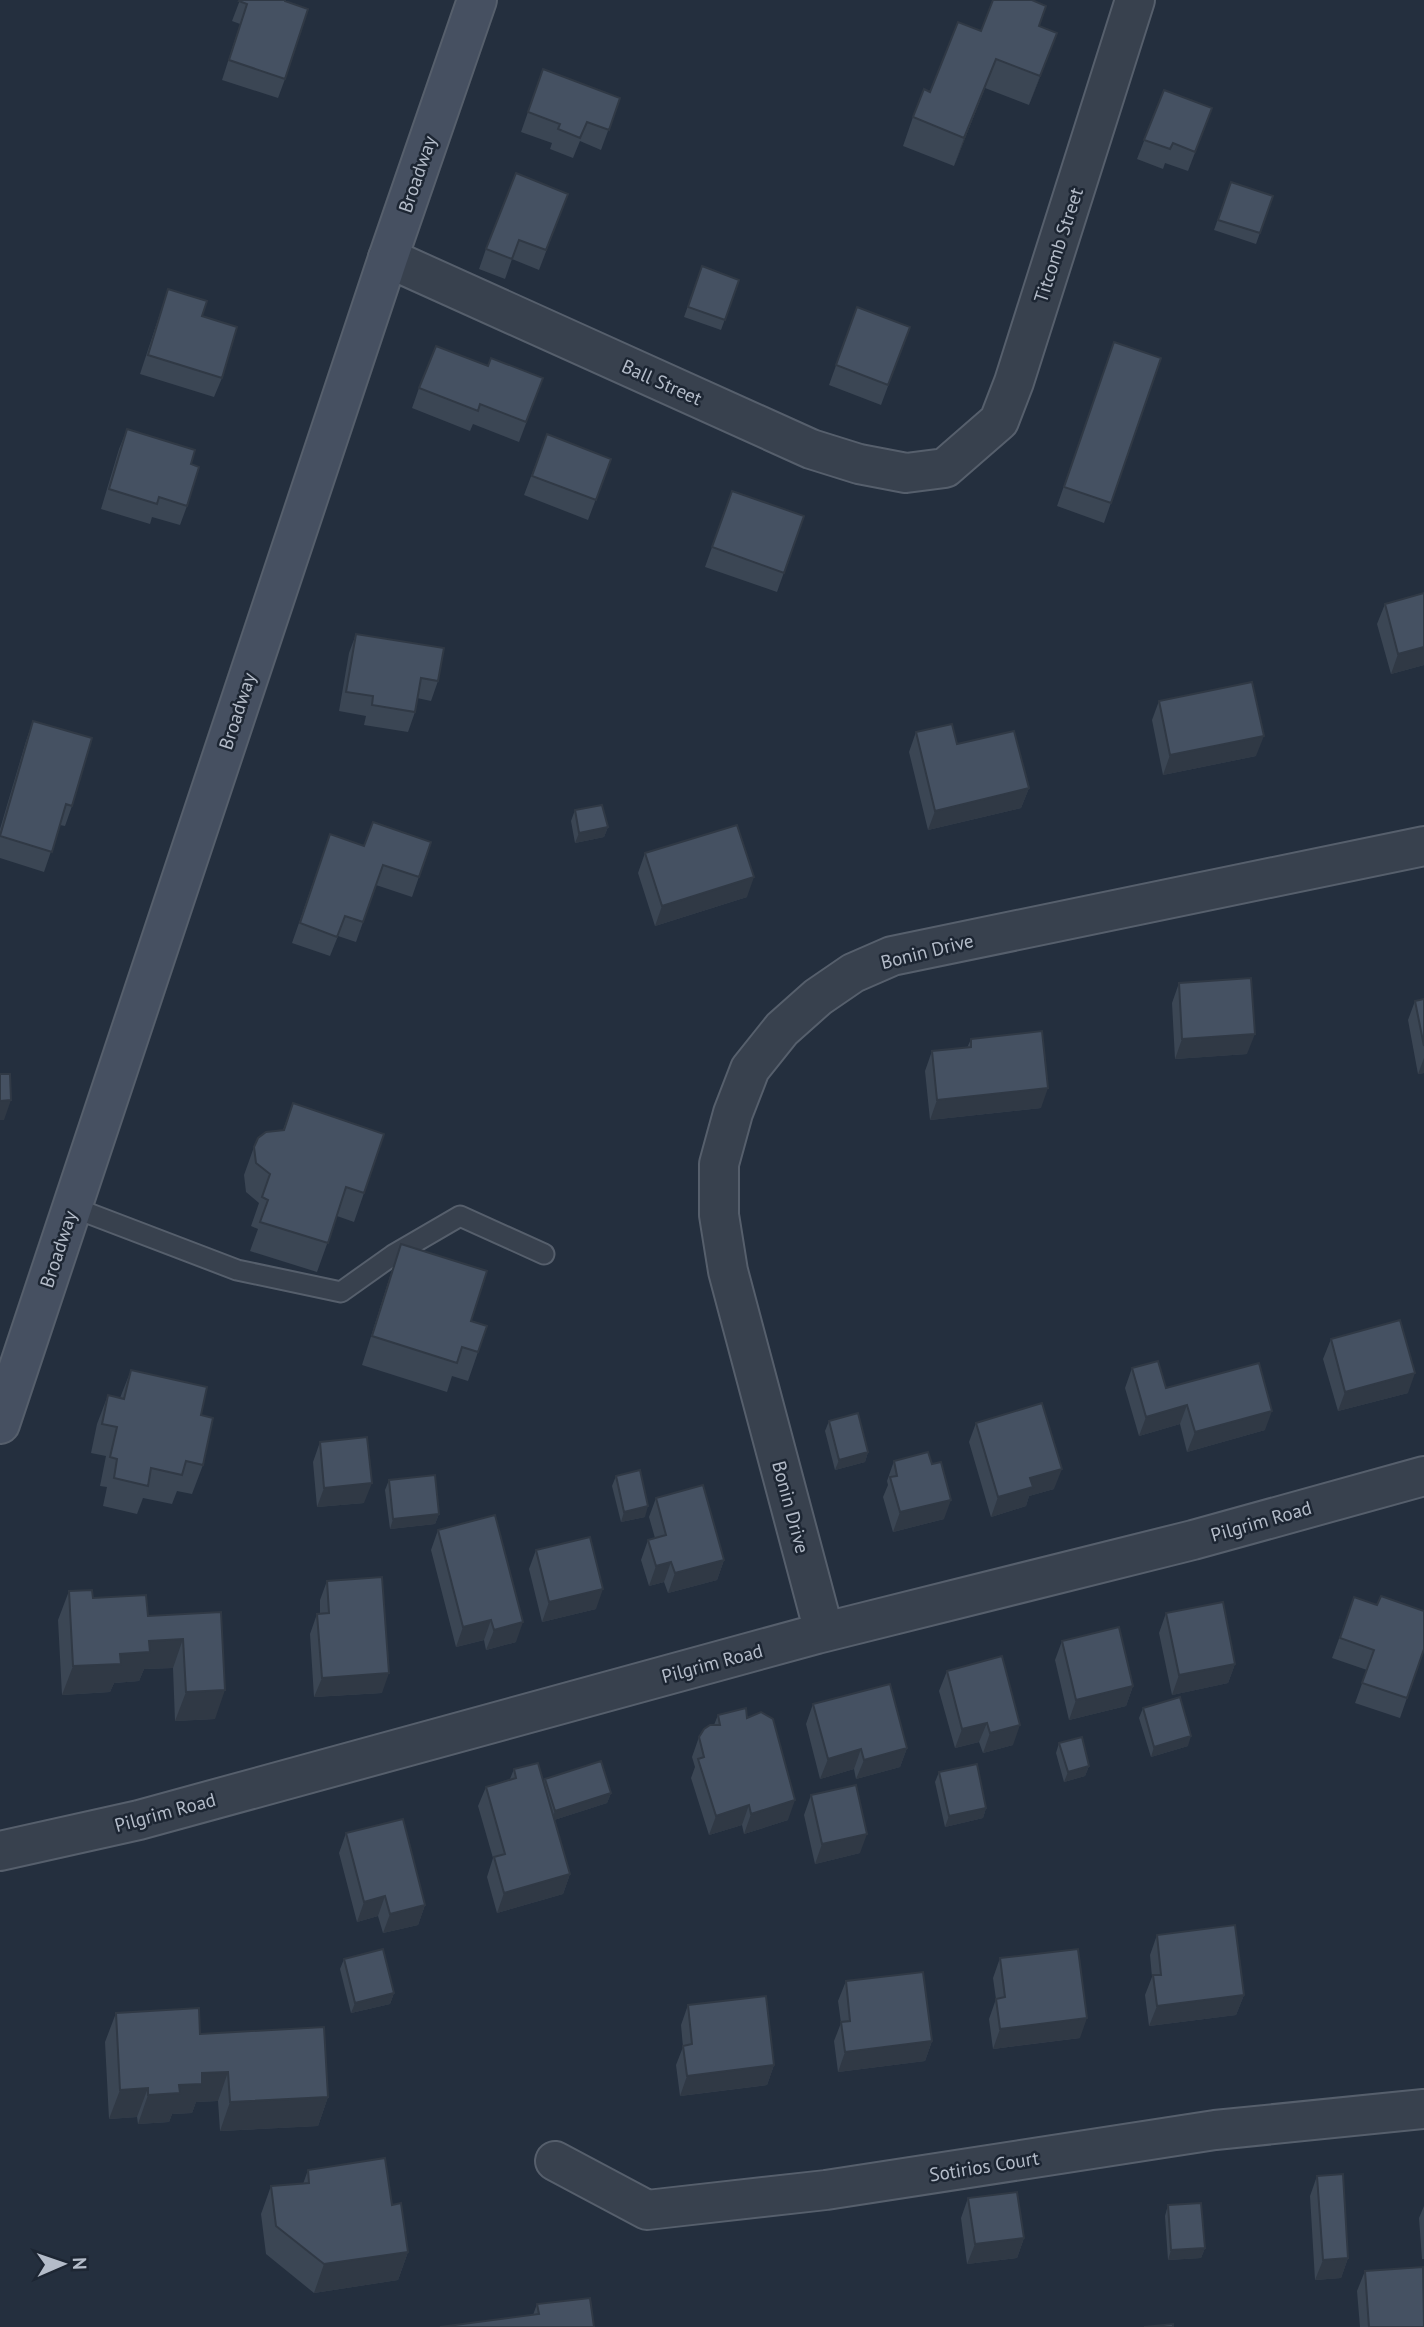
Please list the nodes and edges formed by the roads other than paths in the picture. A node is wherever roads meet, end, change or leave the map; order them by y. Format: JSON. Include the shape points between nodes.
{"nodes":[{"id":1,"x":477,"y":0,"type":"edge"},
{"id":2,"x":1136,"y":0,"type":"edge"},
{"id":3,"x":388,"y":258,"type":"junction"},
{"id":4,"x":945,"y":467,"type":"joint"},
{"id":5,"x":1424,"y":846,"type":"edge"},
{"id":6,"x":72,"y":1207,"type":"junction"},
{"id":7,"x":544,"y":1254,"type":"dead end"},
{"id":8,"x":31,"y":1331,"type":"junction"},
{"id":9,"x":0,"y":1352,"type":"edge"},
{"id":10,"x":0,"y":1424,"type":"edge"},
{"id":11,"x":1424,"y":1476,"type":"edge"},
{"id":12,"x":824,"y":1633,"type":"junction"},
{"id":13,"x":0,"y":1851,"type":"edge"},
{"id":14,"x":1424,"y":2109,"type":"edge"},
{"id":15,"x":555,"y":2161,"type":"dead end"}],
"edges":[{"from":1,"to":3,"type":"main road","name":"Broadway"},
{"from":2,"to":4,"type":"street","name":"Titcomb Street","via":[[999,421]]},
{"from":3,"to":4,"type":"street","name":"Ball Street","via":[[811,449],[906,472]]},
{"from":3,"to":6,"type":"main road","name":"Broadway"},
{"from":5,"to":12,"type":"street","name":"Bonin Drive","via":[[892,956],[853,973],[818,997],[782,1029],[751,1069],[719,1164],[719,1215],[728,1272]]},
{"from":6,"to":7,"type":"lane","via":[[237,1270],[341,1292],[460,1216]]},
{"from":6,"to":8,"type":"main road","name":"Broadway"},
{"from":8,"to":9,"type":"main road"},
{"from":8,"to":10,"type":"main road","name":"Broadway"},
{"from":11,"to":12,"type":"street","name":"Pilgrim Road"},
{"from":12,"to":13,"type":"street","name":"Pilgrim Road","via":[[139,1820]]},
{"from":14,"to":15,"type":"street","name":"Sotirios Court","via":[[1215,2130],[825,2190],[648,2210]]}]}
